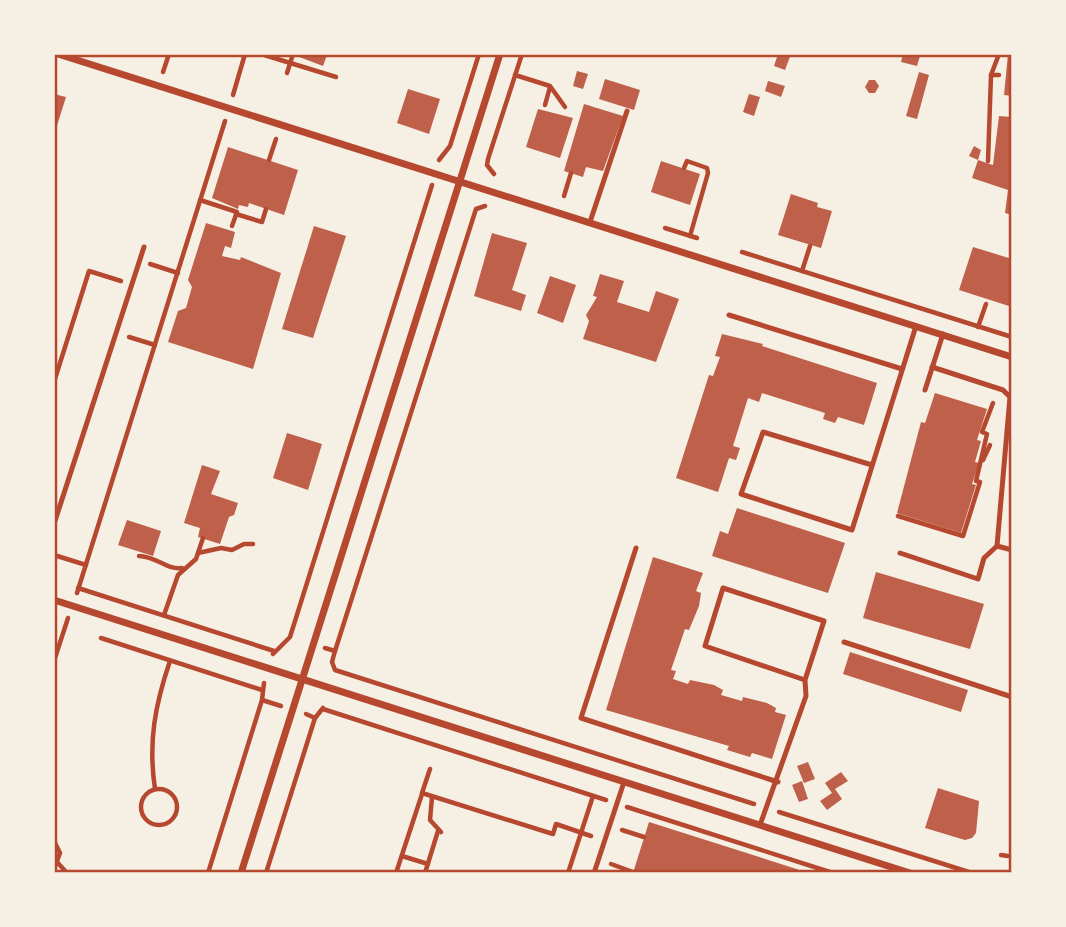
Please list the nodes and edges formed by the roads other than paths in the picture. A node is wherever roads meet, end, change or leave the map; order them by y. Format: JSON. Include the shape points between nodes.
{"nodes":[{"id":1,"x":58,"y":54,"type":"edge"},
{"id":2,"x":500,"y":54,"type":"edge"},
{"id":3,"x":627,"y":111,"type":"dead end"},
{"id":4,"x":459,"y":181,"type":"junction"},
{"id":5,"x":590,"y":222,"type":"junction"},
{"id":6,"x":144,"y":247,"type":"dead end"},
{"id":7,"x":729,"y":315,"type":"dead end"},
{"id":8,"x":916,"y":326,"type":"junction"},
{"id":9,"x":943,"y":334,"type":"junction"},
{"id":10,"x":1012,"y":357,"type":"edge"},
{"id":11,"x":932,"y":367,"type":"junction"},
{"id":12,"x":902,"y":369,"type":"junction"},
{"id":13,"x":925,"y":390,"type":"dead end"},
{"id":14,"x":872,"y":465,"type":"junction"},
{"id":15,"x":54,"y":524,"type":"edge"},
{"id":16,"x":997,"y":546,"type":"junction"},
{"id":17,"x":636,"y":548,"type":"dead end"},
{"id":18,"x":1012,"y":550,"type":"edge"},
{"id":19,"x":900,"y":553,"type":"dead end"},
{"id":20,"x":54,"y":600,"type":"edge"},
{"id":21,"x":844,"y":642,"type":"dead end"},
{"id":22,"x":303,"y":679,"type":"junction"},
{"id":23,"x":806,"y":680,"type":"junction"},
{"id":24,"x":1012,"y":697,"type":"edge"},
{"id":25,"x":624,"y":782,"type":"junction"},
{"id":26,"x":778,"y":782,"type":"junction"},
{"id":27,"x":760,"y":825,"type":"junction"},
{"id":28,"x":241,"y":873,"type":"edge"},
{"id":29,"x":594,"y":873,"type":"edge"},
{"id":30,"x":911,"y":873,"type":"edge"}],
"edges":[{"from":1,"to":4,"type":"street"},
{"from":2,"to":4,"type":"street"},
{"from":3,"to":5,"type":"lane"},
{"from":4,"to":5,"type":"street"},
{"from":4,"to":22,"type":"street"},
{"from":5,"to":8,"type":"street"},
{"from":6,"to":15,"type":"lane"},
{"from":7,"to":12,"type":"lane"},
{"from":8,"to":9,"type":"street"},
{"from":8,"to":12,"type":"lane"},
{"from":9,"to":10,"type":"street"},
{"from":9,"to":11,"type":"lane"},
{"from":11,"to":13,"type":"lane"},
{"from":11,"to":16,"type":"lane","via":[[1003,390],[1010,397]]},
{"from":12,"to":14,"type":"lane"},
{"from":14,"to":14,"type":"lane","via":[[763,432],[741,494],[852,530]]},
{"from":16,"to":18,"type":"lane"},
{"from":16,"to":19,"type":"lane","via":[[984,558],[978,579]]},
{"from":17,"to":26,"type":"lane","via":[[580,718]]},
{"from":20,"to":22,"type":"street"},
{"from":21,"to":24,"type":"lane"},
{"from":22,"to":25,"type":"street"},
{"from":22,"to":28,"type":"street"},
{"from":23,"to":23,"type":"lane","via":[[705,646],[723,588],[824,621]]},
{"from":23,"to":26,"type":"lane","via":[[806,696]]},
{"from":25,"to":27,"type":"street"},
{"from":25,"to":29,"type":"lane"},
{"from":26,"to":27,"type":"lane"},
{"from":27,"to":30,"type":"street"}]}
